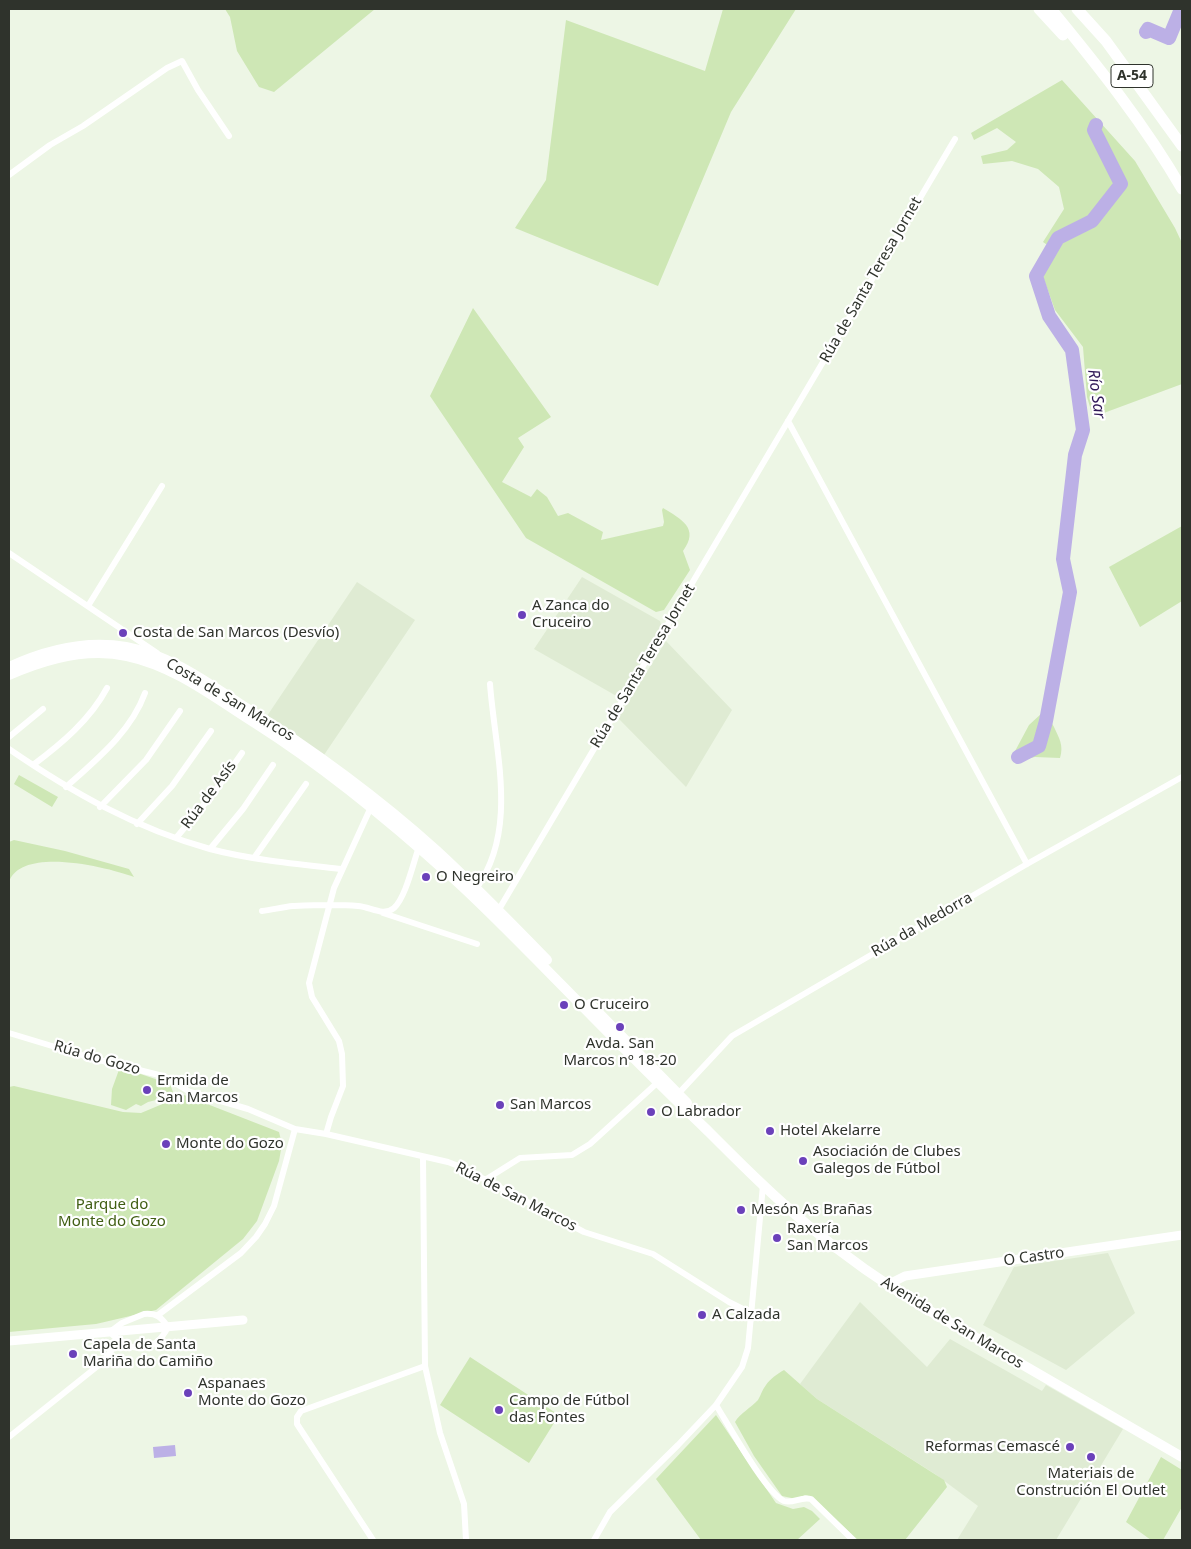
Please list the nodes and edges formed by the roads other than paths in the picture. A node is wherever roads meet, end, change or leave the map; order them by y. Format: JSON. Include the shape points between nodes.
{"nodes":[{"id":1,"x":1039,"y":9,"type":"edge"},
{"id":2,"x":1051,"y":9,"type":"edge"},
{"id":3,"x":1077,"y":9,"type":"edge"},
{"id":4,"x":1098,"y":67,"type":"junction"},
{"id":5,"x":229,"y":136,"type":"dead end"},
{"id":6,"x":955,"y":139,"type":"dead end"},
{"id":7,"x":1182,"y":146,"type":"edge"},
{"id":8,"x":9,"y":175,"type":"edge"},
{"id":9,"x":1182,"y":188,"type":"edge"},
{"id":10,"x":788,"y":421,"type":"junction"},
{"id":11,"x":162,"y":486,"type":"dead end"},
{"id":12,"x":9,"y":553,"type":"edge"},
{"id":13,"x":88,"y":606,"type":"junction"},
{"id":14,"x":132,"y":647,"type":"junction"},
{"id":15,"x":109,"y":653,"type":"junction"},
{"id":16,"x":9,"y":667,"type":"edge"},
{"id":17,"x":172,"y":667,"type":"junction"},
{"id":18,"x":21,"y":670,"type":"junction"},
{"id":19,"x":9,"y":675,"type":"edge"},
{"id":20,"x":9,"y":679,"type":"edge"},
{"id":21,"x":490,"y":684,"type":"dead end"},
{"id":22,"x":107,"y":688,"type":"dead end"},
{"id":23,"x":145,"y":693,"type":"dead end"},
{"id":24,"x":43,"y":709,"type":"dead end"},
{"id":25,"x":180,"y":710,"type":"dead end"},
{"id":26,"x":211,"y":731,"type":"dead end"},
{"id":27,"x":9,"y":736,"type":"edge"},
{"id":28,"x":9,"y":750,"type":"edge"},
{"id":29,"x":242,"y":753,"type":"dead end"},
{"id":30,"x":32,"y":766,"type":"junction"},
{"id":31,"x":273,"y":766,"type":"dead end"},
{"id":32,"x":337,"y":770,"type":"junction"},
{"id":33,"x":1182,"y":777,"type":"edge"},
{"id":34,"x":306,"y":784,"type":"dead end"},
{"id":35,"x":66,"y":787,"type":"junction"},
{"id":36,"x":100,"y":806,"type":"junction"},
{"id":37,"x":369,"y":812,"type":"junction"},
{"id":38,"x":138,"y":824,"type":"junction"},
{"id":39,"x":176,"y":838,"type":"junction"},
{"id":40,"x":419,"y":840,"type":"junction"},
{"id":41,"x":210,"y":849,"type":"junction"},
{"id":42,"x":254,"y":858,"type":"junction"},
{"id":43,"x":1028,"y":864,"type":"junction"},
{"id":44,"x":342,"y":870,"type":"junction"},
{"id":45,"x":452,"y":877,"type":"junction"},
{"id":46,"x":476,"y":889,"type":"junction"},
{"id":47,"x":330,"y":904,"type":"junction"},
{"id":48,"x":262,"y":911,"type":"dead end"},
{"id":49,"x":498,"y":911,"type":"junction"},
{"id":50,"x":382,"y":913,"type":"junction"},
{"id":51,"x":477,"y":944,"type":"dead end"},
{"id":52,"x":549,"y":972,"type":"junction"},
{"id":53,"x":9,"y":1033,"type":"edge"},
{"id":54,"x":657,"y":1083,"type":"junction"},
{"id":55,"x":183,"y":1088,"type":"joint"},
{"id":56,"x":678,"y":1094,"type":"junction"},
{"id":57,"x":686,"y":1111,"type":"junction"},
{"id":58,"x":295,"y":1129,"type":"junction"},
{"id":59,"x":326,"y":1134,"type":"junction"},
{"id":60,"x":423,"y":1157,"type":"junction"},
{"id":61,"x":741,"y":1163,"type":"junction"},
{"id":62,"x":485,"y":1180,"type":"junction"},
{"id":63,"x":763,"y":1185,"type":"junction"},
{"id":64,"x":1182,"y":1235,"type":"edge"},
{"id":65,"x":887,"y":1285,"type":"junction"},
{"id":66,"x":752,"y":1311,"type":"junction"},
{"id":67,"x":158,"y":1315,"type":"junction"},
{"id":68,"x":243,"y":1320,"type":"dead end"},
{"id":69,"x":168,"y":1327,"type":"junction"},
{"id":70,"x":110,"y":1332,"type":"junction"},
{"id":71,"x":118,"y":1341,"type":"junction"},
{"id":72,"x":9,"y":1342,"type":"edge"},
{"id":73,"x":425,"y":1366,"type":"junction"},
{"id":74,"x":716,"y":1404,"type":"junction"},
{"id":75,"x":9,"y":1437,"type":"edge"},
{"id":76,"x":1182,"y":1457,"type":"edge"},
{"id":77,"x":373,"y":1540,"type":"edge"},
{"id":78,"x":466,"y":1540,"type":"edge"},
{"id":79,"x":594,"y":1540,"type":"edge"},
{"id":80,"x":853,"y":1540,"type":"edge"}],
"edges":[{"from":1,"to":4,"type":"highway"},
{"from":2,"to":4,"type":"highway","number":"A-54"},
{"from":3,"to":7,"type":"highway","number":"A-54","via":[[1106,41]]},
{"from":4,"to":9,"type":"highway","number":"A-54"},
{"from":5,"to":8,"type":"street","via":[[182,60]]},
{"from":6,"to":10,"type":"street","name":"Rúa de Santa Teresa Jornet"},
{"from":10,"to":43,"type":"street"},
{"from":10,"to":49,"type":"street","name":"Rúa de Santa Teresa Jornet"},
{"from":11,"to":13,"type":"street"},
{"from":12,"to":13,"type":"street"},
{"from":13,"to":14,"type":"street","via":[[124,631]]},
{"from":14,"to":15,"type":"main road"},
{"from":14,"to":16,"type":"main road","name":"Costa de San Marcos","via":[[66,648]]},
{"from":14,"to":17,"type":"main road","name":"Costa de San Marcos"},
{"from":15,"to":17,"type":"main road","name":"Costa de San Marcos"},
{"from":15,"to":18,"type":"main road","name":"Costa de San Marcos","via":[[67,656]]},
{"from":17,"to":32,"type":"main road","name":"Costa de San Marcos","via":[[273,725]]},
{"from":17,"to":37,"type":"main road","name":"Costa de San Marcos","via":[[313,762],[353,792]]},
{"from":18,"to":19,"type":"main road","name":"Costa de San Marcos"},
{"from":18,"to":20,"type":"street"},
{"from":21,"to":46,"type":"street","via":[[502,785],[500,819],[496,851]]},
{"from":22,"to":30,"type":"street","via":[[74,731]]},
{"from":23,"to":35,"type":"street","via":[[116,739],[100,758]]},
{"from":24,"to":27,"type":"street"},
{"from":25,"to":36,"type":"street","via":[[146,760]]},
{"from":26,"to":38,"type":"street","via":[[172,786]]},
{"from":28,"to":30,"type":"street"},
{"from":29,"to":39,"type":"street","name":"Rúa de Asís"},
{"from":30,"to":35,"type":"street"},
{"from":31,"to":41,"type":"street"},
{"from":32,"to":37,"type":"main road","via":[[369,799]]},
{"from":32,"to":40,"type":"main road","name":"Costa de San Marcos"},
{"from":33,"to":43,"type":"street","name":"Rúa da Medorra"},
{"from":34,"to":42,"type":"street"},
{"from":35,"to":36,"type":"street"},
{"from":36,"to":38,"type":"street"},
{"from":37,"to":40,"type":"main road","name":"Costa de San Marcos","via":[[381,815]]},
{"from":37,"to":40,"type":"main road","via":[[377,806]]},
{"from":37,"to":44,"type":"street"},
{"from":38,"to":39,"type":"street"},
{"from":39,"to":41,"type":"street"},
{"from":40,"to":45,"type":"main road","name":"Avenida de San Marcos"},
{"from":40,"to":46,"type":"main road","name":"Avenida de San Marcos"},
{"from":40,"to":50,"type":"street","via":[[399,902],[390,911]]},
{"from":41,"to":42,"type":"street"},
{"from":42,"to":44,"type":"street"},
{"from":43,"to":56,"type":"street","name":"Rúa da Medorra","via":[[732,1036]]},
{"from":44,"to":47,"type":"street"},
{"from":45,"to":49,"type":"main road"},
{"from":45,"to":52,"type":"main road","name":"Avenida de San Marcos"},
{"from":46,"to":49,"type":"main road","name":"Avenida de San Marcos"},
{"from":47,"to":48,"type":"street"},
{"from":47,"to":50,"type":"street","via":[[363,907]]},
{"from":47,"to":59,"type":"street","via":[[309,983],[312,997],[339,1041],[342,1054],[343,1086]]},
{"from":49,"to":52,"type":"main road"},
{"from":49,"to":56,"type":"main road","name":"Avenida de San Marcos"},
{"from":50,"to":51,"type":"street"},
{"from":52,"to":54,"type":"main road","name":"Avenida de San Marcos"},
{"from":53,"to":55,"type":"street","name":"Rúa do Gozo","via":[[95,1060],[163,1076]]},
{"from":54,"to":56,"type":"main road"},
{"from":54,"to":57,"type":"main road","name":"Avenida de San Marcos"},
{"from":54,"to":62,"type":"street","via":[[590,1144],[572,1156],[520,1158]]},
{"from":55,"to":58,"type":"street","name":"Rúa de San Marcos"},
{"from":56,"to":57,"type":"main road"},
{"from":56,"to":61,"type":"main road","name":"Avenida de San Marcos"},
{"from":57,"to":61,"type":"main road","name":"Avenida de San Marcos"},
{"from":58,"to":59,"type":"street","name":"Rúa de San Marcos"},
{"from":58,"to":67,"type":"street","via":[[274,1206],[256,1238],[241,1253]]},
{"from":59,"to":60,"type":"street","name":"Rúa de San Marcos"},
{"from":60,"to":62,"type":"street","name":"Rúa de San Marcos","via":[[448,1162]]},
{"from":60,"to":73,"type":"street"},
{"from":61,"to":63,"type":"main road","name":"Avenida de San Marcos"},
{"from":62,"to":66,"type":"street","name":"Rúa de San Marcos","via":[[584,1232],[653,1254],[729,1302]]},
{"from":63,"to":65,"type":"main road","name":"Avenida de San Marcos","via":[[809,1226]]},
{"from":63,"to":66,"type":"street"},
{"from":64,"to":65,"type":"street","name":"O Castro","via":[[904,1276]]},
{"from":65,"to":76,"type":"main road","name":"Avenida de San Marcos"},
{"from":66,"to":74,"type":"street","via":[[745,1360]]},
{"from":67,"to":69,"type":"street"},
{"from":67,"to":70,"type":"street","via":[[144,1314],[131,1318]]},
{"from":68,"to":69,"type":"street"},
{"from":69,"to":70,"type":"street"},
{"from":69,"to":71,"type":"street","via":[[158,1340],[145,1348],[136,1349]]},
{"from":70,"to":71,"type":"street"},
{"from":70,"to":72,"type":"street"},
{"from":71,"to":75,"type":"street","via":[[104,1361]]},
{"from":73,"to":77,"type":"street","via":[[301,1411],[297,1417],[296,1424]]},
{"from":73,"to":78,"type":"street","via":[[440,1433],[464,1504]]},
{"from":74,"to":79,"type":"street","via":[[610,1512]]},
{"from":74,"to":80,"type":"street","via":[[772,1491],[786,1501],[811,1499]]}]}
